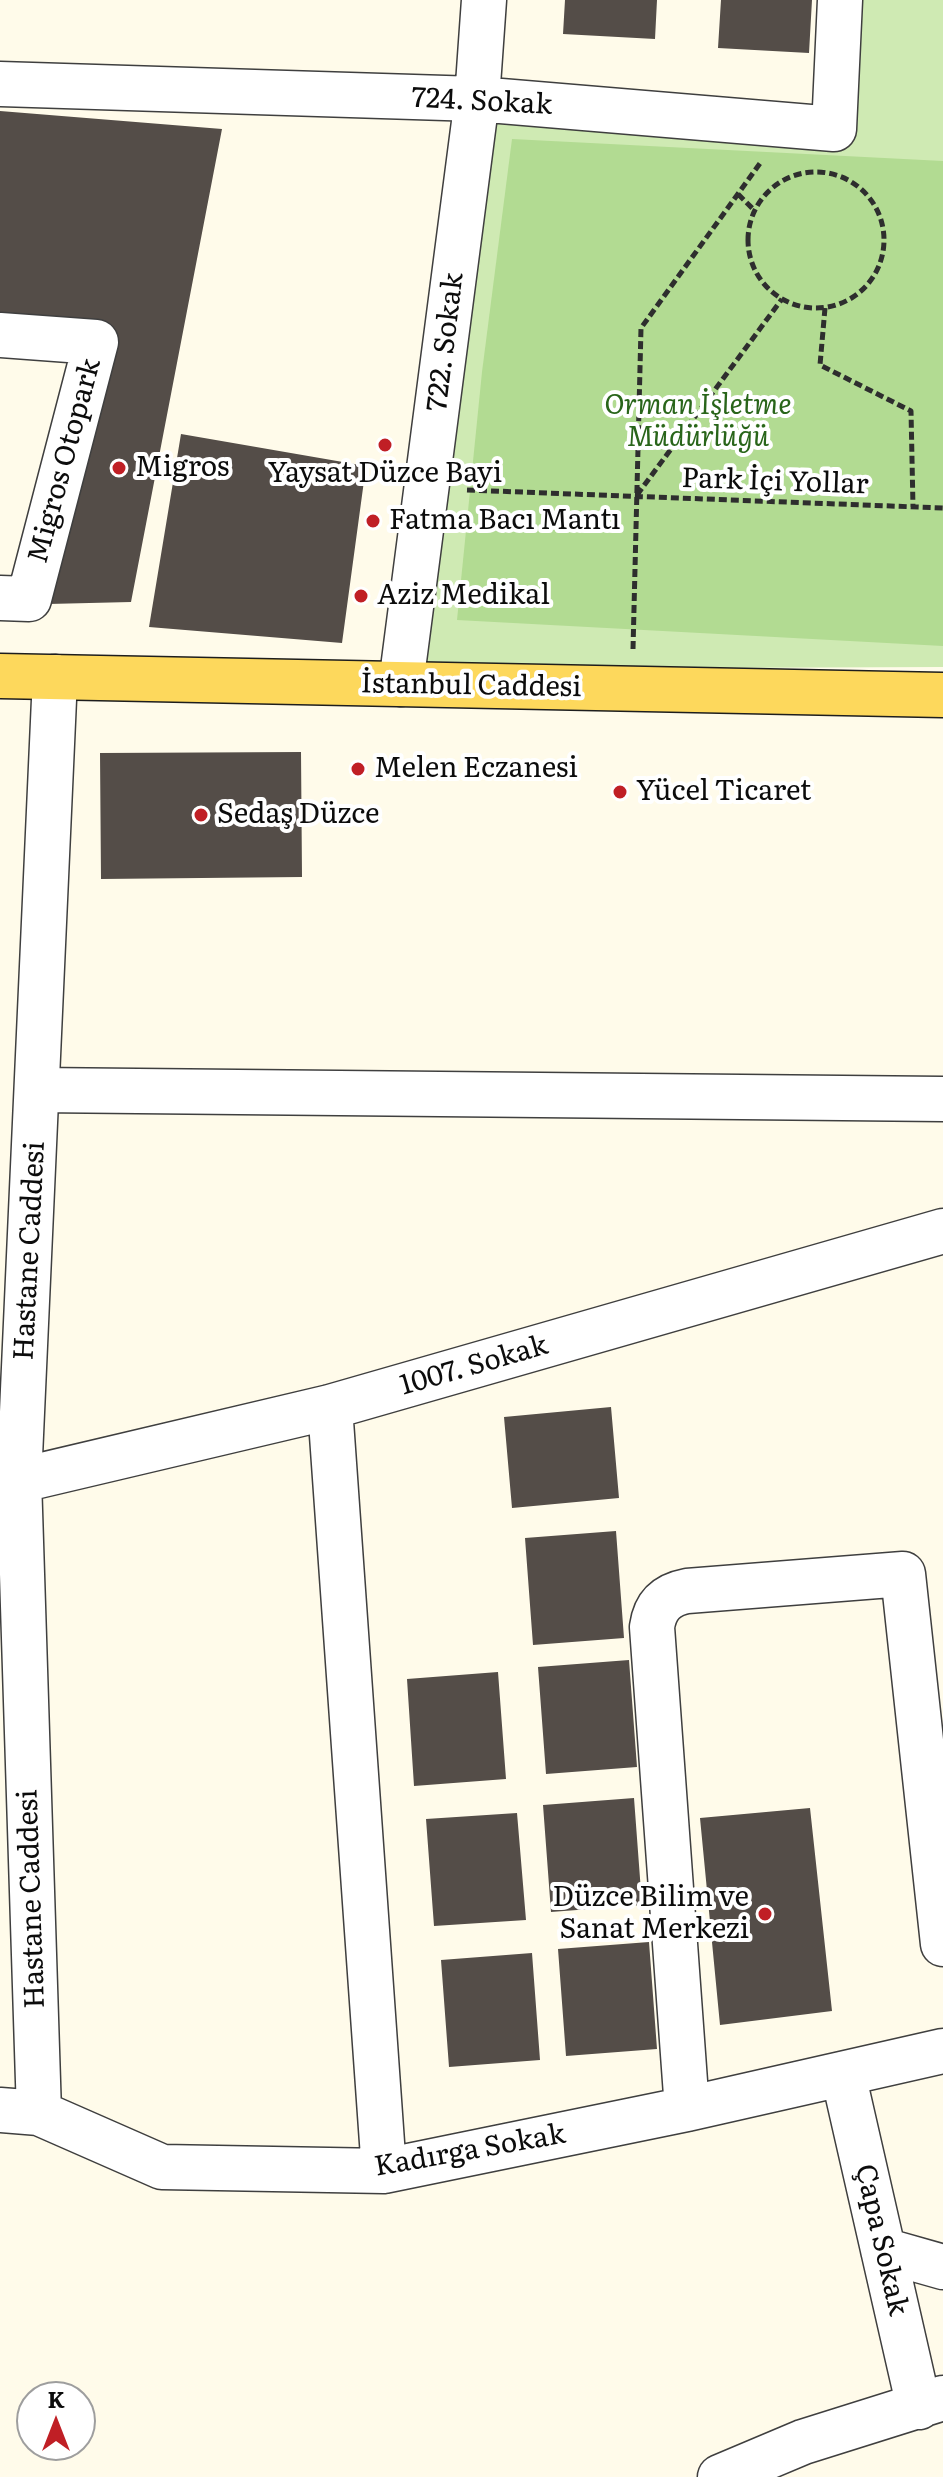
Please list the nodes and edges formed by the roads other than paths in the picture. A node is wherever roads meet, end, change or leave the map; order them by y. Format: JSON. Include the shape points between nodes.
{"nodes":[{"id":1,"x":484,"y":0,"type":"edge"},
{"id":2,"x":840,"y":0,"type":"edge"},
{"id":3,"x":0,"y":84,"type":"edge"},
{"id":4,"x":477,"y":99,"type":"junction"},
{"id":5,"x":0,"y":335,"type":"edge"},
{"id":6,"x":0,"y":598,"type":"edge"},
{"id":7,"x":0,"y":676,"type":"edge"},
{"id":8,"x":55,"y":677,"type":"junction"},
{"id":9,"x":401,"y":684,"type":"junction"},
{"id":10,"x":943,"y":695,"type":"edge"},
{"id":11,"x":37,"y":1090,"type":"junction"},
{"id":12,"x":943,"y":1099,"type":"edge"},
{"id":13,"x":943,"y":1231,"type":"edge"},
{"id":14,"x":330,"y":1407,"type":"junction"},
{"id":15,"x":10,"y":1482,"type":"edge"},
{"id":16,"x":943,"y":1944,"type":"edge"},
{"id":17,"x":943,"y":2051,"type":"edge"},
{"id":18,"x":843,"y":2074,"type":"junction"},
{"id":19,"x":687,"y":2109,"type":"junction"},
{"id":20,"x":20,"y":2112,"type":"edge"},
{"id":21,"x":384,"y":2171,"type":"junction"},
{"id":22,"x":883,"y":2250,"type":"junction"},
{"id":23,"x":943,"y":2267,"type":"edge"},
{"id":24,"x":931,"y":2402,"type":"edge"},
{"id":25,"x":720,"y":2477,"type":"edge"}],
"edges":[{"from":1,"to":4,"type":"street","name":"722. Sokak"},
{"from":2,"to":4,"type":"street","name":"724. Sokak","via":[[834,129]]},
{"from":3,"to":4,"type":"street","name":"724. Sokak"},
{"from":4,"to":9,"type":"street","name":"722. Sokak"},
{"from":5,"to":6,"type":"street","name":"Migros Otopark","via":[[96,342],[29,599]]},
{"from":7,"to":8,"type":"main road","name":"İstanbul Caddesi"},
{"from":8,"to":9,"type":"main road","name":"İstanbul Caddesi"},
{"from":8,"to":11,"type":"street","name":"Hastane Caddesi"},
{"from":9,"to":10,"type":"main road","name":"İstanbul Caddesi"},
{"from":11,"to":12,"type":"street"},
{"from":11,"to":15,"type":"street","name":"Hastane Caddesi"},
{"from":13,"to":14,"type":"street","name":"1007. Sokak"},
{"from":14,"to":15,"type":"street","name":"1007. Sokak"},
{"from":14,"to":21,"type":"street"},
{"from":15,"to":20,"type":"street","name":"Hastane Caddesi"},
{"from":16,"to":19,"type":"street","via":[[903,1574],[687,1591],[667,1597],[653,1615],[652,1627]]},
{"from":17,"to":18,"type":"street","name":"Kadırga Sokak"},
{"from":18,"to":19,"type":"street","name":"Kadırga Sokak"},
{"from":18,"to":22,"type":"street","name":"Çapa Sokak"},
{"from":19,"to":21,"type":"street","name":"Kadırga Sokak"},
{"from":20,"to":21,"type":"street","name":"Kadırga Sokak","via":[[162,2167]]},
{"from":22,"to":23,"type":"street"},
{"from":22,"to":24,"type":"street","name":"Çapa Sokak"},
{"from":24,"to":25,"type":"street","via":[[803,2442]]}]}
